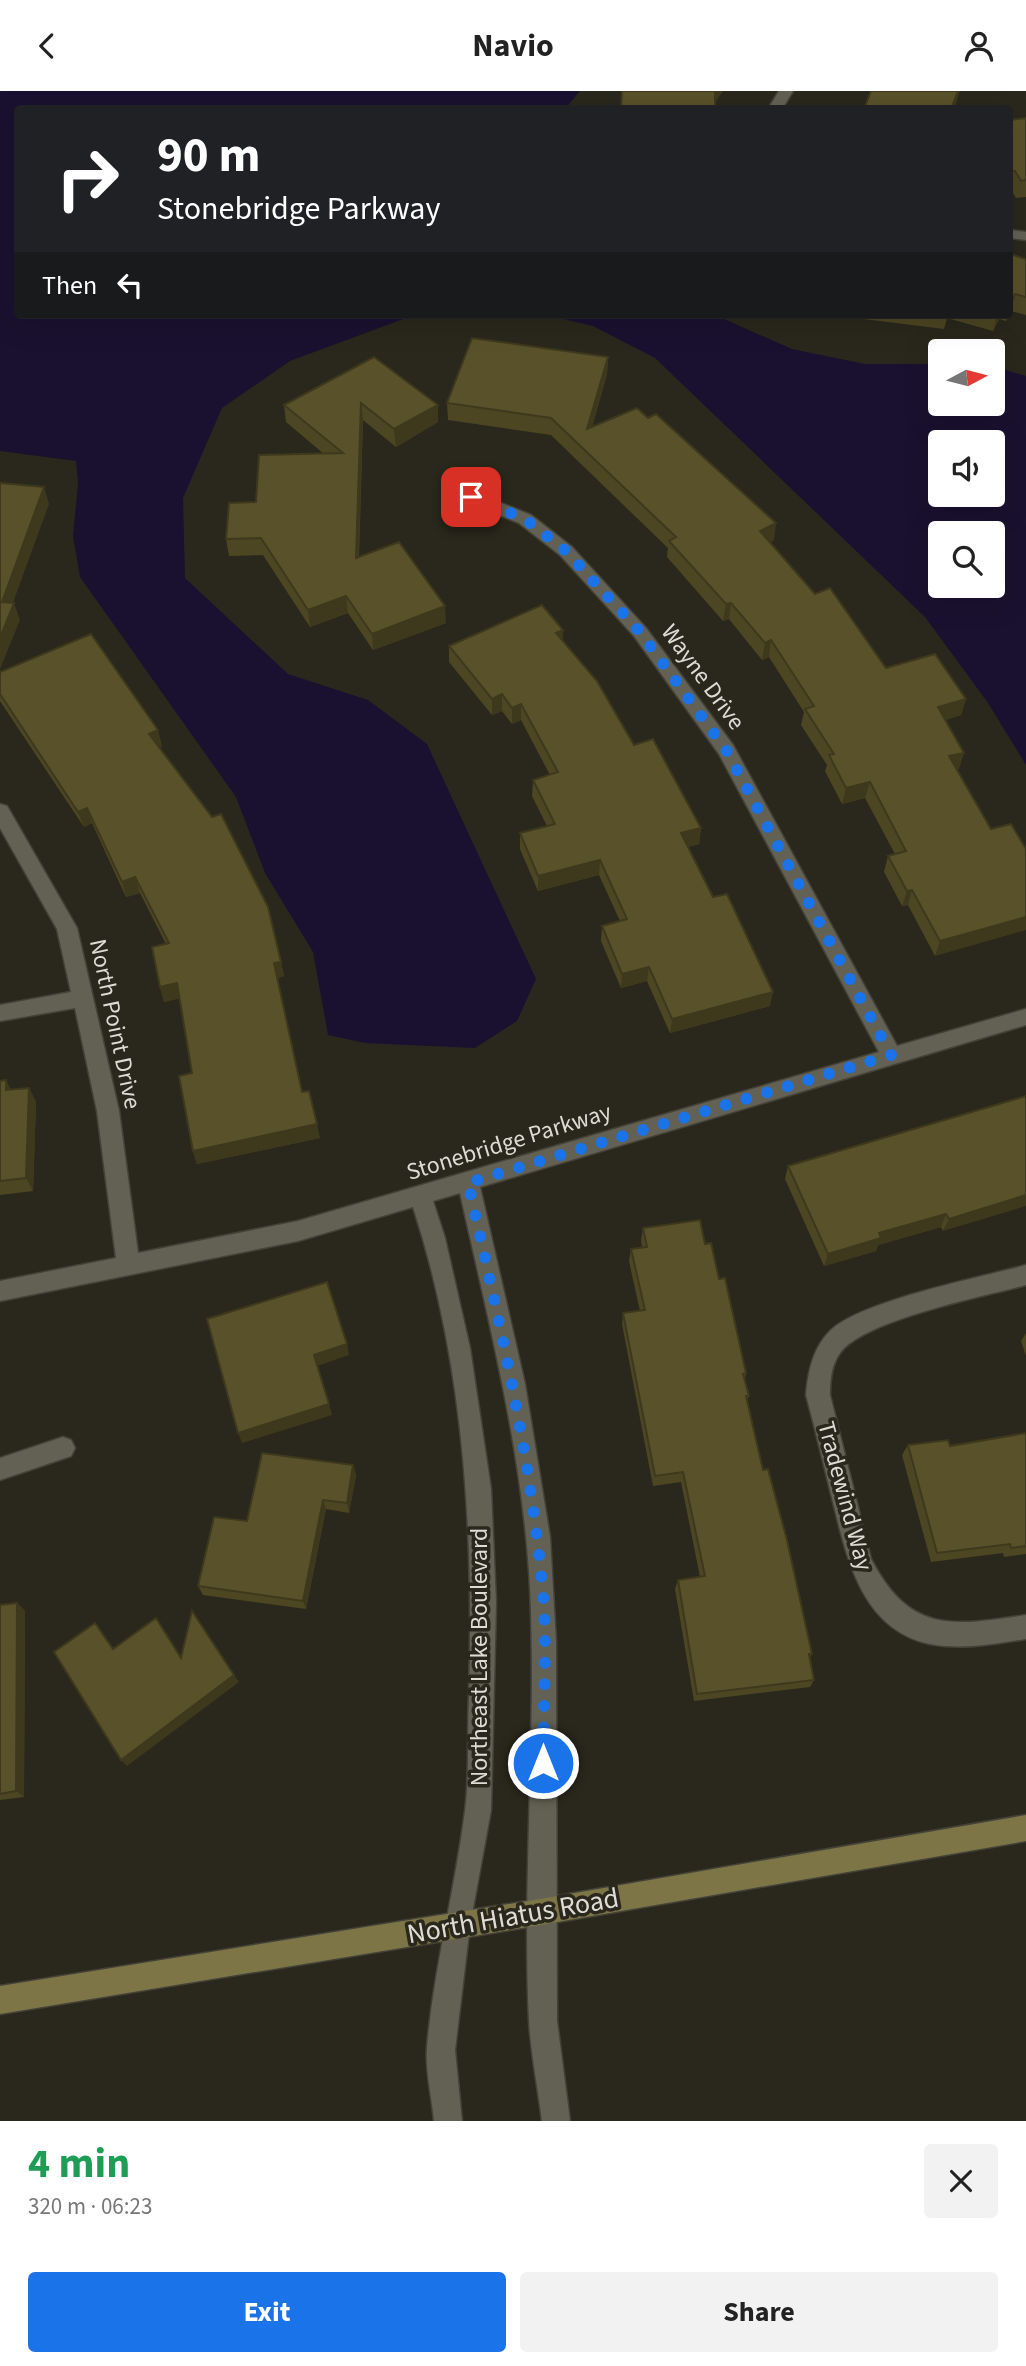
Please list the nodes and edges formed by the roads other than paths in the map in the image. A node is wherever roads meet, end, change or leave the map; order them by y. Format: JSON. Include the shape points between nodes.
{"nodes":[{"id":1,"x":471,"y":497,"type":"dead end"},
{"id":2,"x":0,"y":811,"type":"edge"},
{"id":3,"x":82,"y":998,"type":"junction"},
{"id":4,"x":0,"y":1013,"type":"edge"},
{"id":5,"x":1026,"y":1017,"type":"edge"},
{"id":6,"x":891,"y":1055,"type":"junction"},
{"id":7,"x":468,"y":1183,"type":"junction"},
{"id":8,"x":420,"y":1196,"type":"junction"},
{"id":9,"x":128,"y":1265,"type":"junction"},
{"id":10,"x":1026,"y":1275,"type":"edge"},
{"id":11,"x":0,"y":1291,"type":"edge"},
{"id":12,"x":63,"y":1448,"type":"dead end"},
{"id":13,"x":0,"y":1469,"type":"edge"},
{"id":14,"x":1026,"y":1627,"type":"edge"},
{"id":15,"x":1026,"y":1828,"type":"edge"},
{"id":16,"x":540,"y":1912,"type":"junction"},
{"id":17,"x":457,"y":1925,"type":"junction"},
{"id":18,"x":0,"y":2000,"type":"edge"},
{"id":19,"x":448,"y":2121,"type":"edge"},
{"id":20,"x":556,"y":2121,"type":"edge"}],
"edges":[{"from":1,"to":6,"type":"street","name":"Wayne Drive","via":[[525,519],[566,551],[640,632],[726,750]]},
{"from":2,"to":3,"type":"street","name":"North Point Drive","via":[[67,928]]},
{"from":3,"to":4,"type":"street"},
{"from":3,"to":9,"type":"street","name":"North Point Drive","via":[[108,1111]]},
{"from":5,"to":6,"type":"street","name":"Stonebridge Parkway"},
{"from":6,"to":7,"type":"street","name":"Stonebridge Parkway"},
{"from":7,"to":8,"type":"street","name":"Stonebridge Parkway"},
{"from":7,"to":16,"type":"street","via":[[530,1476],[542,1587]]},
{"from":8,"to":9,"type":"street","name":"Stonebridge Parkway","via":[[298,1231]]},
{"from":8,"to":17,"type":"street","name":"Northeast Lake Boulevard","via":[[459,1349],[479,1489],[484,1602],[478,1810]]},
{"from":9,"to":11,"type":"street","name":"Stonebridge Parkway"},
{"from":10,"to":14,"type":"street","name":"Tradewind Way","via":[[873,1317],[852,1327],[824,1356],[818,1395],[869,1585],[906,1623],[934,1633],[958,1636]]},
{"from":12,"to":13,"type":"street"},
{"from":15,"to":16,"type":"street","name":"North Hiatus Road"},
{"from":16,"to":17,"type":"street","name":"North Hiatus Road"},
{"from":16,"to":20,"type":"street","via":[[543,2025]]},
{"from":17,"to":18,"type":"street","name":"North Hiatus Road"},
{"from":17,"to":19,"type":"street","name":"Northeast Lake Boulevard","via":[[441,2050]]}]}
